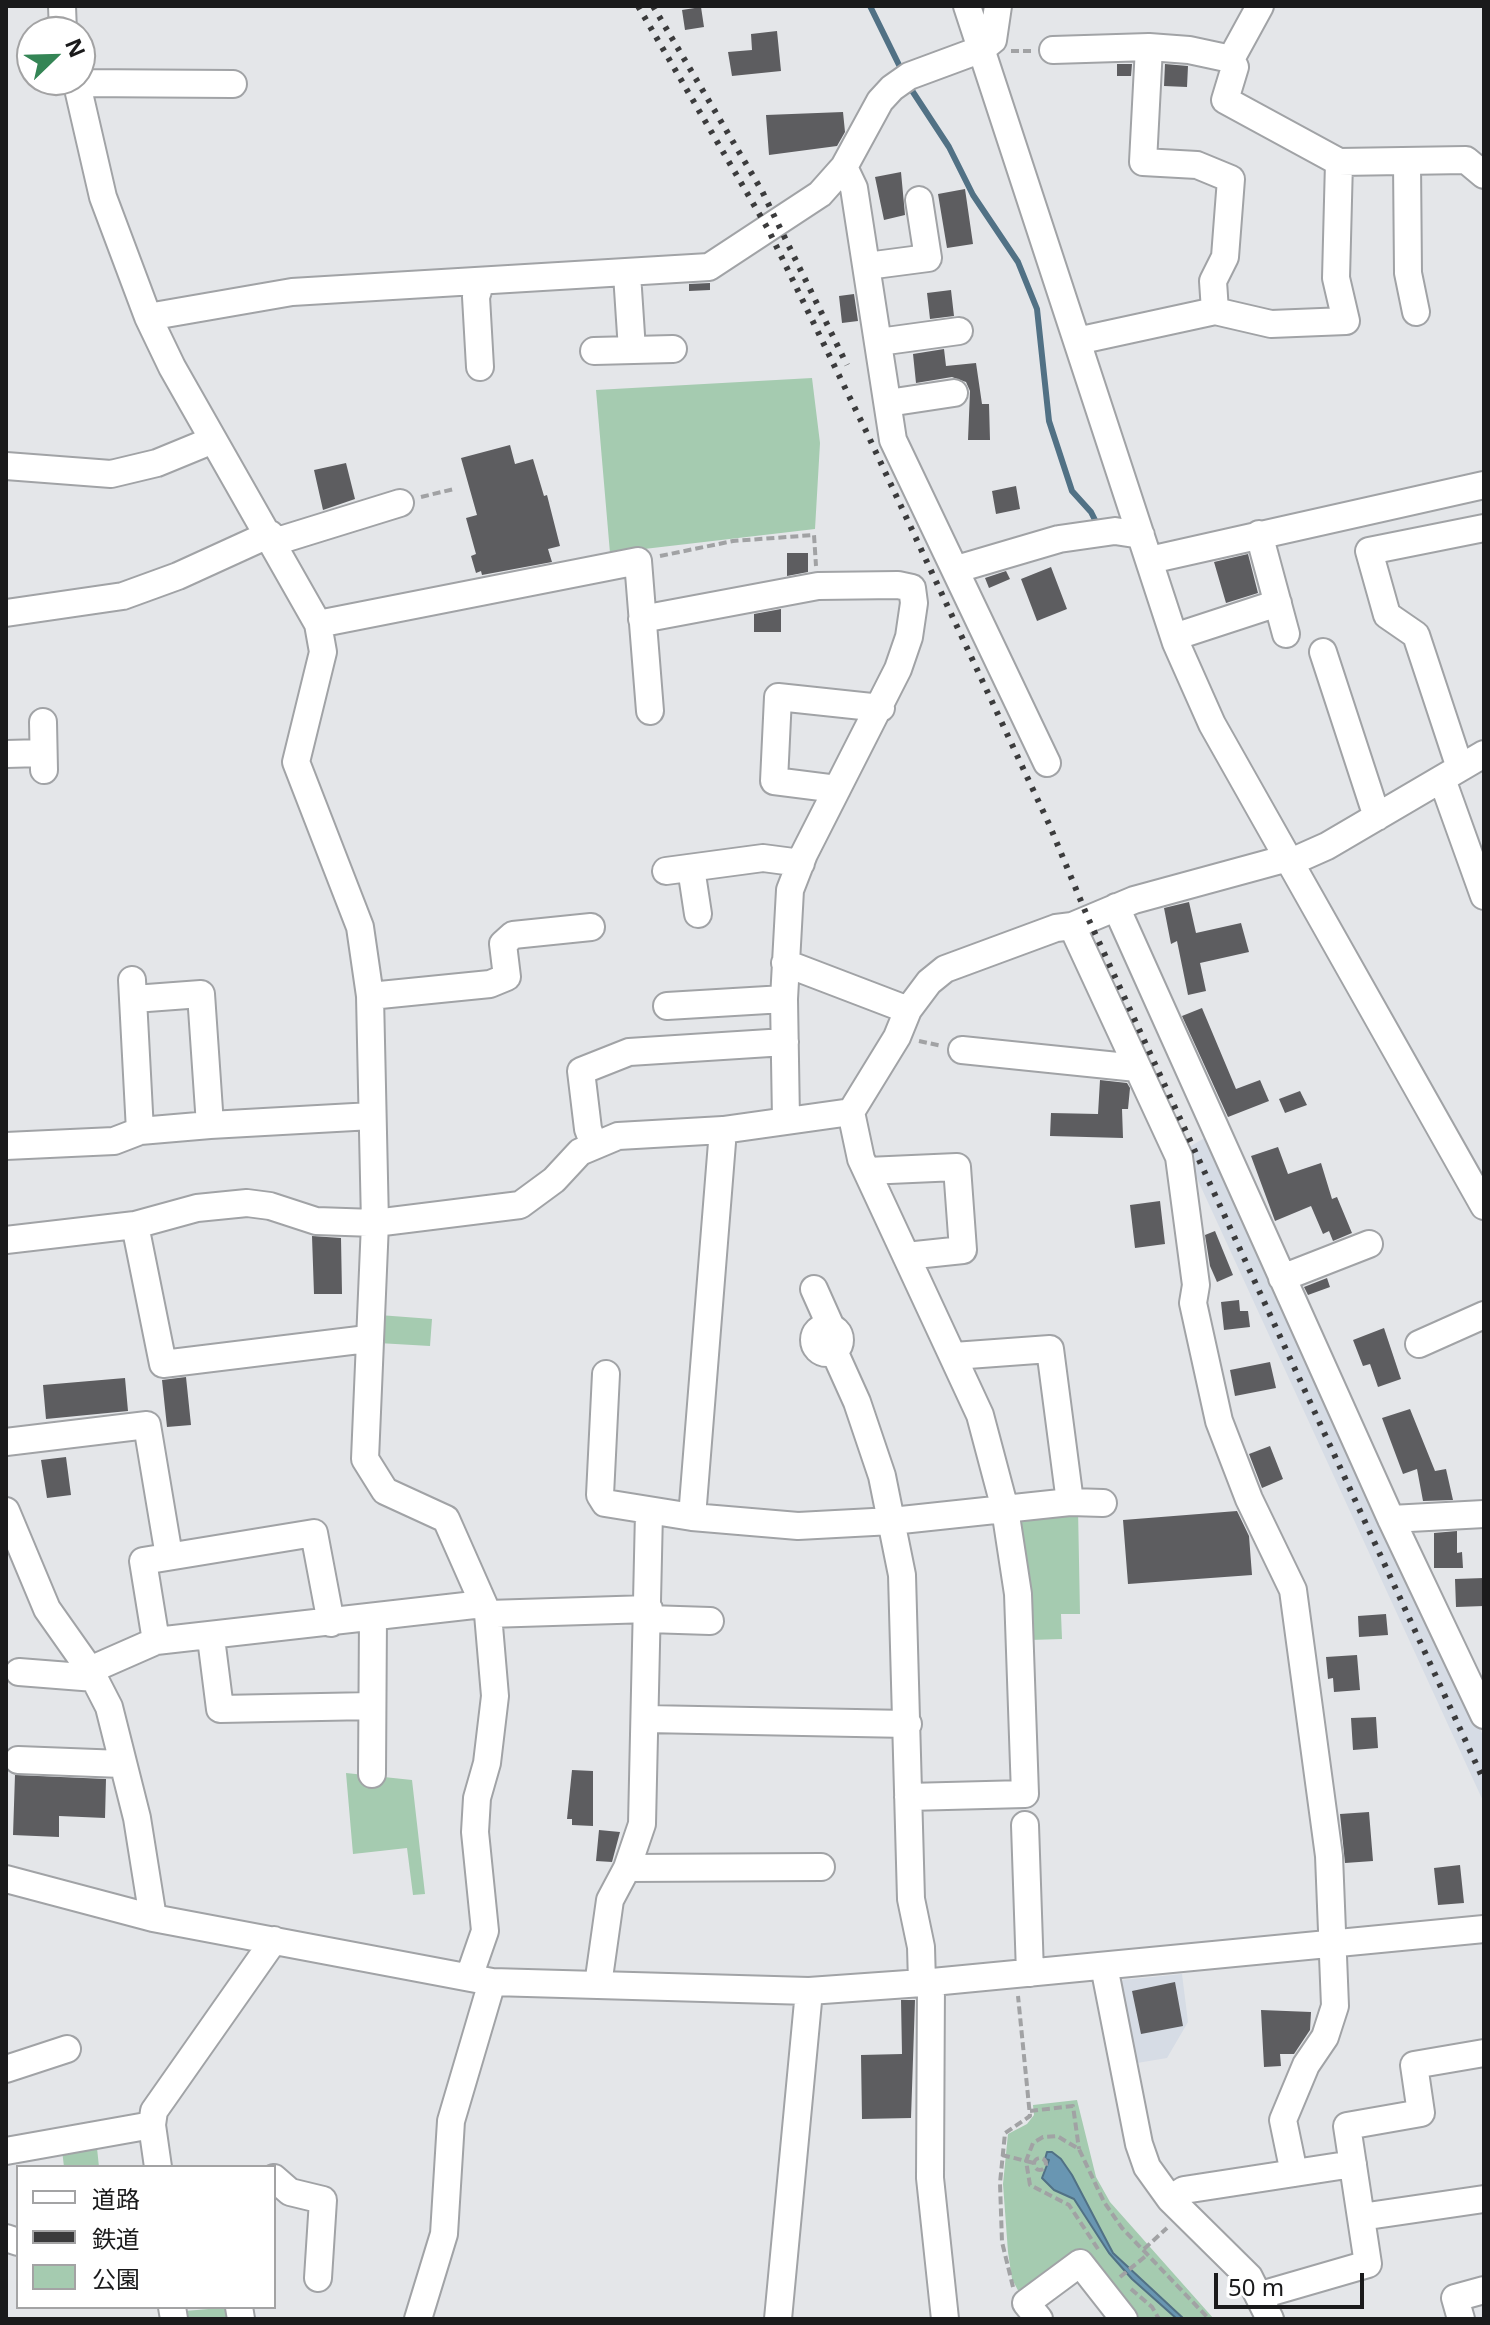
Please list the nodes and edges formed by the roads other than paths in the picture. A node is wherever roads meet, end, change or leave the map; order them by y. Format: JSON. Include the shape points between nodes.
{"nodes":[{"id":1,"x":967,"y":6,"type":"edge"},
{"id":2,"x":998,"y":6,"type":"edge"},
{"id":3,"x":1260,"y":6,"type":"edge"},
{"id":4,"x":1149,"y":47,"type":"junction"},
{"id":5,"x":982,"y":49,"type":"junction"},
{"id":6,"x":1053,"y":50,"type":"road end"},
{"id":7,"x":1231,"y":59,"type":"junction"},
{"id":8,"x":96,"y":81,"type":"edge"},
{"id":9,"x":233,"y":84,"type":"dead end"},
{"id":10,"x":80,"y":96,"type":"edge"},
{"id":11,"x":1339,"y":162,"type":"junction"},
{"id":12,"x":1407,"y":163,"type":"junction"},
{"id":13,"x":844,"y":167,"type":"junction"},
{"id":14,"x":1484,"y":175,"type":"edge"},
{"id":15,"x":919,"y":200,"type":"dead end"},
{"id":16,"x":867,"y":266,"type":"junction"},
{"id":17,"x":627,"y":274,"type":"junction"},
{"id":18,"x":481,"y":281,"type":"junction"},
{"id":19,"x":1215,"y":311,"type":"junction"},
{"id":20,"x":1416,"y":312,"type":"dead end"},
{"id":21,"x":148,"y":317,"type":"junction"},
{"id":22,"x":959,"y":331,"type":"dead end"},
{"id":23,"x":1077,"y":341,"type":"junction"},
{"id":24,"x":879,"y":342,"type":"junction"},
{"id":25,"x":673,"y":349,"type":"dead end"},
{"id":26,"x":632,"y":350,"type":"junction"},
{"id":27,"x":594,"y":351,"type":"dead end"},
{"id":28,"x":480,"y":367,"type":"dead end"},
{"id":29,"x":954,"y":393,"type":"dead end"},
{"id":30,"x":888,"y":403,"type":"junction"},
{"id":31,"x":213,"y":440,"type":"junction"},
{"id":32,"x":6,"y":466,"type":"edge"},
{"id":33,"x":1484,"y":485,"type":"edge"},
{"id":34,"x":400,"y":503,"type":"road end"},
{"id":35,"x":1484,"y":528,"type":"edge"},
{"id":36,"x":1259,"y":534,"type":"junction"},
{"id":37,"x":1141,"y":535,"type":"junction"},
{"id":38,"x":272,"y":538,"type":"junction"},
{"id":39,"x":1150,"y":560,"type":"junction"},
{"id":40,"x":957,"y":569,"type":"junction"},
{"id":41,"x":1278,"y":603,"type":"junction"},
{"id":42,"x":6,"y":613,"type":"edge"},
{"id":43,"x":642,"y":619,"type":"junction"},
{"id":44,"x":318,"y":624,"type":"junction"},
{"id":45,"x":1286,"y":634,"type":"dead end"},
{"id":46,"x":1174,"y":637,"type":"junction"},
{"id":47,"x":1323,"y":652,"type":"dead end"},
{"id":48,"x":881,"y":708,"type":"junction"},
{"id":49,"x":650,"y":711,"type":"dead end"},
{"id":50,"x":43,"y":722,"type":"dead end"},
{"id":51,"x":6,"y":754,"type":"edge"},
{"id":52,"x":1484,"y":754,"type":"edge"},
{"id":53,"x":1047,"y":763,"type":"dead end"},
{"id":54,"x":1451,"y":773,"type":"junction"},
{"id":55,"x":837,"y":789,"type":"junction"},
{"id":56,"x":1377,"y":817,"type":"junction"},
{"id":57,"x":1290,"y":860,"type":"junction"},
{"id":58,"x":801,"y":863,"type":"junction"},
{"id":59,"x":1484,"y":896,"type":"edge"},
{"id":60,"x":1116,"y":907,"type":"junction"},
{"id":61,"x":698,"y":914,"type":"dead end"},
{"id":62,"x":1072,"y":926,"type":"junction"},
{"id":63,"x":591,"y":927,"type":"dead end"},
{"id":64,"x":785,"y":963,"type":"junction"},
{"id":65,"x":370,"y":996,"type":"junction"},
{"id":66,"x":784,"y":999,"type":"junction"},
{"id":67,"x":667,"y":1006,"type":"dead end"},
{"id":68,"x":908,"y":1010,"type":"junction"},
{"id":69,"x":785,"y":1042,"type":"junction"},
{"id":70,"x":962,"y":1050,"type":"road end"},
{"id":71,"x":1137,"y":1068,"type":"junction"},
{"id":72,"x":851,"y":1112,"type":"junction"},
{"id":73,"x":372,"y":1116,"type":"junction"},
{"id":74,"x":786,"y":1120,"type":"junction"},
{"id":75,"x":210,"y":1125,"type":"junction"},
{"id":76,"x":723,"y":1130,"type":"junction"},
{"id":77,"x":140,"y":1131,"type":"junction"},
{"id":78,"x":594,"y":1145,"type":"junction"},
{"id":79,"x":6,"y":1146,"type":"edge"},
{"id":80,"x":867,"y":1171,"type":"junction"},
{"id":81,"x":1484,"y":1206,"type":"edge"},
{"id":82,"x":375,"y":1223,"type":"junction"},
{"id":83,"x":135,"y":1225,"type":"junction"},
{"id":84,"x":6,"y":1240,"type":"edge"},
{"id":85,"x":1369,"y":1244,"type":"dead end"},
{"id":86,"x":906,"y":1256,"type":"junction"},
{"id":87,"x":1282,"y":1278,"type":"junction"},
{"id":88,"x":814,"y":1289,"type":"dead end"},
{"id":89,"x":1484,"y":1315,"type":"edge"},
{"id":90,"x":359,"y":1340,"type":"dead end"},
{"id":91,"x":1419,"y":1344,"type":"dead end"},
{"id":92,"x":954,"y":1356,"type":"junction"},
{"id":93,"x":606,"y":1374,"type":"dead end"},
{"id":94,"x":6,"y":1442,"type":"edge"},
{"id":95,"x":1070,"y":1502,"type":"junction"},
{"id":96,"x":1103,"y":1503,"type":"dead end"},
{"id":97,"x":1005,"y":1509,"type":"junction"},
{"id":98,"x":6,"y":1511,"type":"edge"},
{"id":99,"x":649,"y":1512,"type":"junction"},
{"id":100,"x":1484,"y":1514,"type":"edge"},
{"id":101,"x":692,"y":1517,"type":"junction"},
{"id":102,"x":1391,"y":1519,"type":"junction"},
{"id":103,"x":892,"y":1521,"type":"junction"},
{"id":104,"x":14,"y":1552,"type":"edge"},
{"id":105,"x":169,"y":1556,"type":"junction"},
{"id":106,"x":485,"y":1609,"type":"junction"},
{"id":107,"x":648,"y":1614,"type":"junction"},
{"id":108,"x":373,"y":1617,"type":"junction"},
{"id":109,"x":710,"y":1621,"type":"dead end"},
{"id":110,"x":331,"y":1623,"type":"junction"},
{"id":111,"x":211,"y":1638,"type":"junction"},
{"id":112,"x":156,"y":1641,"type":"junction"},
{"id":113,"x":19,"y":1672,"type":"dead end"},
{"id":114,"x":92,"y":1674,"type":"junction"},
{"id":115,"x":372,"y":1706,"type":"junction"},
{"id":116,"x":1484,"y":1715,"type":"edge"},
{"id":117,"x":646,"y":1719,"type":"junction"},
{"id":118,"x":908,"y":1724,"type":"junction"},
{"id":119,"x":18,"y":1760,"type":"dead end"},
{"id":120,"x":122,"y":1764,"type":"junction"},
{"id":121,"x":372,"y":1774,"type":"dead end"},
{"id":122,"x":908,"y":1797,"type":"junction"},
{"id":123,"x":1025,"y":1825,"type":"dead end"},
{"id":124,"x":821,"y":1867,"type":"dead end"},
{"id":125,"x":627,"y":1868,"type":"junction"},
{"id":126,"x":6,"y":1879,"type":"edge"},
{"id":127,"x":153,"y":1918,"type":"junction"},
{"id":128,"x":1484,"y":1929,"type":"edge"},
{"id":129,"x":274,"y":1940,"type":"junction"},
{"id":130,"x":1333,"y":1944,"type":"junction"},
{"id":131,"x":1104,"y":1966,"type":"junction"},
{"id":132,"x":1023,"y":1974,"type":"junction"},
{"id":133,"x":480,"y":1980,"type":"junction"},
{"id":134,"x":926,"y":1983,"type":"junction"},
{"id":135,"x":598,"y":1985,"type":"junction"},
{"id":136,"x":809,"y":1991,"type":"junction"},
{"id":137,"x":67,"y":2049,"type":"dead end"},
{"id":138,"x":1484,"y":2053,"type":"edge"},
{"id":139,"x":6,"y":2069,"type":"edge"},
{"id":140,"x":152,"y":2125,"type":"junction"},
{"id":141,"x":6,"y":2151,"type":"edge"},
{"id":142,"x":1353,"y":2164,"type":"junction"},
{"id":143,"x":158,"y":2165,"type":"edge"},
{"id":144,"x":1294,"y":2173,"type":"junction"},
{"id":145,"x":276,"y":2180,"type":"edge"},
{"id":146,"x":1484,"y":2199,"type":"edge"},
{"id":147,"x":1173,"y":2209,"type":"junction"},
{"id":148,"x":1361,"y":2217,"type":"junction"},
{"id":149,"x":318,"y":2278,"type":"dead end"},
{"id":150,"x":1484,"y":2290,"type":"edge"},
{"id":151,"x":1266,"y":2307,"type":"edge"},
{"id":152,"x":1033,"y":2311,"type":"edge"},
{"id":153,"x":418,"y":2319,"type":"edge"},
{"id":154,"x":778,"y":2319,"type":"edge"},
{"id":155,"x":945,"y":2319,"type":"edge"},
{"id":156,"x":1124,"y":2319,"type":"edge"},
{"id":157,"x":1461,"y":2319,"type":"edge"}],
"edges":[{"from":1,"to":5,"type":"street"},
{"from":2,"to":5,"type":"street","via":[[993,40]]},
{"from":3,"to":7,"type":"street"},
{"from":4,"to":6,"type":"street"},
{"from":4,"to":7,"type":"street"},
{"from":4,"to":19,"type":"street","via":[[1143,162],[1197,165],[1231,179],[1225,257],[1213,281]]},
{"from":5,"to":13,"type":"street","via":[[909,76],[892,88]]},
{"from":5,"to":23,"type":"street"},
{"from":7,"to":11,"type":"street","via":[[1235,67],[1225,100]]},
{"from":8,"to":9,"type":"street"},
{"from":10,"to":21,"type":"street","via":[[103,197]]},
{"from":11,"to":12,"type":"street"},
{"from":11,"to":19,"type":"street","via":[[1336,278],[1346,321],[1271,324]]},
{"from":12,"to":14,"type":"street","via":[[1466,160]]},
{"from":12,"to":20,"type":"street","via":[[1408,273]]},
{"from":13,"to":16,"type":"street","via":[[854,188]]},
{"from":13,"to":17,"type":"street","via":[[820,194],[709,267]]},
{"from":15,"to":16,"type":"street","via":[[928,258]]},
{"from":16,"to":24,"type":"street"},
{"from":17,"to":18,"type":"street"},
{"from":17,"to":26,"type":"street"},
{"from":18,"to":21,"type":"street","via":[[292,292]]},
{"from":18,"to":28,"type":"street","via":[[476,297]]},
{"from":19,"to":23,"type":"street"},
{"from":21,"to":31,"type":"street"},
{"from":22,"to":24,"type":"street"},
{"from":23,"to":37,"type":"street"},
{"from":24,"to":30,"type":"street"},
{"from":25,"to":26,"type":"street"},
{"from":26,"to":27,"type":"street"},
{"from":29,"to":30,"type":"street"},
{"from":30,"to":40,"type":"street","via":[[893,440]]},
{"from":31,"to":32,"type":"street","via":[[157,463],[111,474]]},
{"from":31,"to":38,"type":"street"},
{"from":33,"to":36,"type":"street"},
{"from":34,"to":38,"type":"street"},
{"from":35,"to":54,"type":"street","via":[[1369,551],[1387,615],[1416,635]]},
{"from":36,"to":39,"type":"street"},
{"from":36,"to":41,"type":"street"},
{"from":37,"to":39,"type":"street"},
{"from":37,"to":40,"type":"street","via":[[1115,531],[1059,539]]},
{"from":38,"to":42,"type":"street","via":[[123,596]]},
{"from":38,"to":44,"type":"street"},
{"from":39,"to":46,"type":"street"},
{"from":40,"to":53,"type":"street"},
{"from":41,"to":45,"type":"street"},
{"from":41,"to":46,"type":"street"},
{"from":43,"to":44,"type":"street","via":[[638,561]]},
{"from":43,"to":48,"type":"street","via":[[818,586],[912,588],[909,637]]},
{"from":43,"to":49,"type":"street"},
{"from":44,"to":65,"type":"street","via":[[323,652],[296,762],[360,927]]},
{"from":46,"to":57,"type":"street","via":[[1212,724]]},
{"from":47,"to":56,"type":"street"},
{"from":48,"to":55,"type":"street"},
{"from":48,"to":55,"type":"street","via":[[778,697],[774,781]]},
{"from":50,"to":51,"type":"street","via":[[44,762]]},
{"from":52,"to":54,"type":"street"},
{"from":54,"to":56,"type":"street"},
{"from":54,"to":59,"type":"street"},
{"from":55,"to":58,"type":"street"},
{"from":56,"to":57,"type":"street"},
{"from":57,"to":60,"type":"street"},
{"from":57,"to":81,"type":"street"},
{"from":58,"to":61,"type":"street","via":[[763,858],[678,870]]},
{"from":58,"to":64,"type":"street","via":[[789,900]]},
{"from":60,"to":62,"type":"street"},
{"from":60,"to":87,"type":"street"},
{"from":62,"to":68,"type":"street","via":[[945,969]]},
{"from":62,"to":71,"type":"street"},
{"from":63,"to":65,"type":"street","via":[[513,935],[503,944],[507,977],[490,984]]},
{"from":64,"to":66,"type":"street"},
{"from":64,"to":68,"type":"street"},
{"from":65,"to":73,"type":"street"},
{"from":66,"to":67,"type":"street"},
{"from":66,"to":69,"type":"street"},
{"from":68,"to":72,"type":"street"},
{"from":69,"to":74,"type":"street"},
{"from":69,"to":78,"type":"street","via":[[629,1052],[576,1073]]},
{"from":70,"to":71,"type":"street"},
{"from":71,"to":130,"type":"street","via":[[1179,1157],[1196,1285],[1193,1303],[1219,1421],[1293,1590],[1329,1856]]},
{"from":72,"to":74,"type":"street"},
{"from":72,"to":80,"type":"street"},
{"from":73,"to":75,"type":"street"},
{"from":73,"to":82,"type":"street"},
{"from":74,"to":76,"type":"street"},
{"from":75,"to":77,"type":"street"},
{"from":75,"to":77,"type":"street","via":[[201,994],[133,990]]},
{"from":76,"to":78,"type":"street","via":[[634,1133]]},
{"from":76,"to":101,"type":"street"},
{"from":77,"to":79,"type":"street","via":[[114,1141]]},
{"from":78,"to":82,"type":"street","via":[[520,1205]]},
{"from":80,"to":86,"type":"street"},
{"from":80,"to":86,"type":"street","via":[[957,1167],[963,1250]]},
{"from":82,"to":83,"type":"street","via":[[316,1221],[247,1203],[197,1208]]},
{"from":82,"to":106,"type":"street","via":[[365,1459],[385,1491],[446,1519]]},
{"from":83,"to":84,"type":"street"},
{"from":83,"to":90,"type":"street","via":[[163,1364]]},
{"from":85,"to":87,"type":"street"},
{"from":86,"to":92,"type":"street"},
{"from":87,"to":102,"type":"street"},
{"from":88,"to":103,"type":"street","via":[[866,1426]]},
{"from":89,"to":91,"type":"street"},
{"from":92,"to":95,"type":"street","via":[[1050,1349]]},
{"from":92,"to":97,"type":"street","via":[[980,1415]]},
{"from":93,"to":99,"type":"street","via":[[600,1495],[605,1503]]},
{"from":94,"to":105,"type":"street","via":[[147,1425]]},
{"from":95,"to":96,"type":"street"},
{"from":95,"to":97,"type":"street"},
{"from":97,"to":103,"type":"street"},
{"from":97,"to":122,"type":"street","via":[[1019,1608],[1025,1794]]},
{"from":98,"to":104,"type":"street"},
{"from":99,"to":101,"type":"street"},
{"from":99,"to":107,"type":"street"},
{"from":100,"to":102,"type":"street"},
{"from":101,"to":103,"type":"street","via":[[798,1526]]},
{"from":102,"to":116,"type":"street"},
{"from":103,"to":118,"type":"street","via":[[902,1575]]},
{"from":104,"to":114,"type":"street"},
{"from":105,"to":110,"type":"street","via":[[314,1533]]},
{"from":105,"to":112,"type":"street","via":[[143,1561]]},
{"from":106,"to":107,"type":"street"},
{"from":106,"to":108,"type":"street"},
{"from":106,"to":133,"type":"street","via":[[495,1696],[475,1832],[485,1931]]},
{"from":107,"to":109,"type":"street"},
{"from":107,"to":117,"type":"street"},
{"from":108,"to":110,"type":"street"},
{"from":108,"to":115,"type":"street"},
{"from":110,"to":111,"type":"street"},
{"from":111,"to":112,"type":"street"},
{"from":111,"to":115,"type":"street","via":[[220,1709]]},
{"from":112,"to":114,"type":"street"},
{"from":113,"to":114,"type":"street"},
{"from":114,"to":120,"type":"street","via":[[109,1707]]},
{"from":115,"to":121,"type":"street"},
{"from":117,"to":118,"type":"street"},
{"from":117,"to":125,"type":"street","via":[[642,1824]]},
{"from":118,"to":122,"type":"street"},
{"from":119,"to":120,"type":"street"},
{"from":120,"to":127,"type":"street","via":[[137,1818]]},
{"from":122,"to":134,"type":"street","via":[[911,1899]]},
{"from":123,"to":132,"type":"street"},
{"from":124,"to":125,"type":"street"},
{"from":125,"to":135,"type":"street","via":[[610,1900]]},
{"from":126,"to":127,"type":"street"},
{"from":127,"to":129,"type":"street"},
{"from":128,"to":130,"type":"street"},
{"from":129,"to":133,"type":"street"},
{"from":129,"to":140,"type":"street","via":[[160,2101]]},
{"from":130,"to":131,"type":"street"},
{"from":130,"to":144,"type":"street","via":[[1335,2006],[1283,2120]]},
{"from":131,"to":132,"type":"street"},
{"from":131,"to":147,"type":"street","via":[[1139,2144]]},
{"from":132,"to":134,"type":"street"},
{"from":133,"to":135,"type":"street"},
{"from":133,"to":153,"type":"street","via":[[451,2121],[444,2234]]},
{"from":134,"to":136,"type":"street"},
{"from":134,"to":155,"type":"street","via":[[930,2178]]},
{"from":135,"to":136,"type":"street"},
{"from":136,"to":154,"type":"street"},
{"from":137,"to":139,"type":"street"},
{"from":138,"to":142,"type":"street","via":[[1414,2065],[1421,2113],[1347,2126]]},
{"from":140,"to":141,"type":"street"},
{"from":140,"to":143,"type":"street"},
{"from":142,"to":144,"type":"street"},
{"from":142,"to":148,"type":"street"},
{"from":144,"to":147,"type":"street","via":[[1184,2190]]},
{"from":145,"to":149,"type":"street","via":[[290,2192],[323,2200]]},
{"from":146,"to":148,"type":"street"},
{"from":147,"to":151,"type":"street","via":[[1249,2277]]},
{"from":148,"to":151,"type":"street","via":[[1368,2264]]},
{"from":150,"to":157,"type":"street","via":[[1455,2298]]},
{"from":152,"to":156,"type":"street","via":[[1080,2263]]}]}
